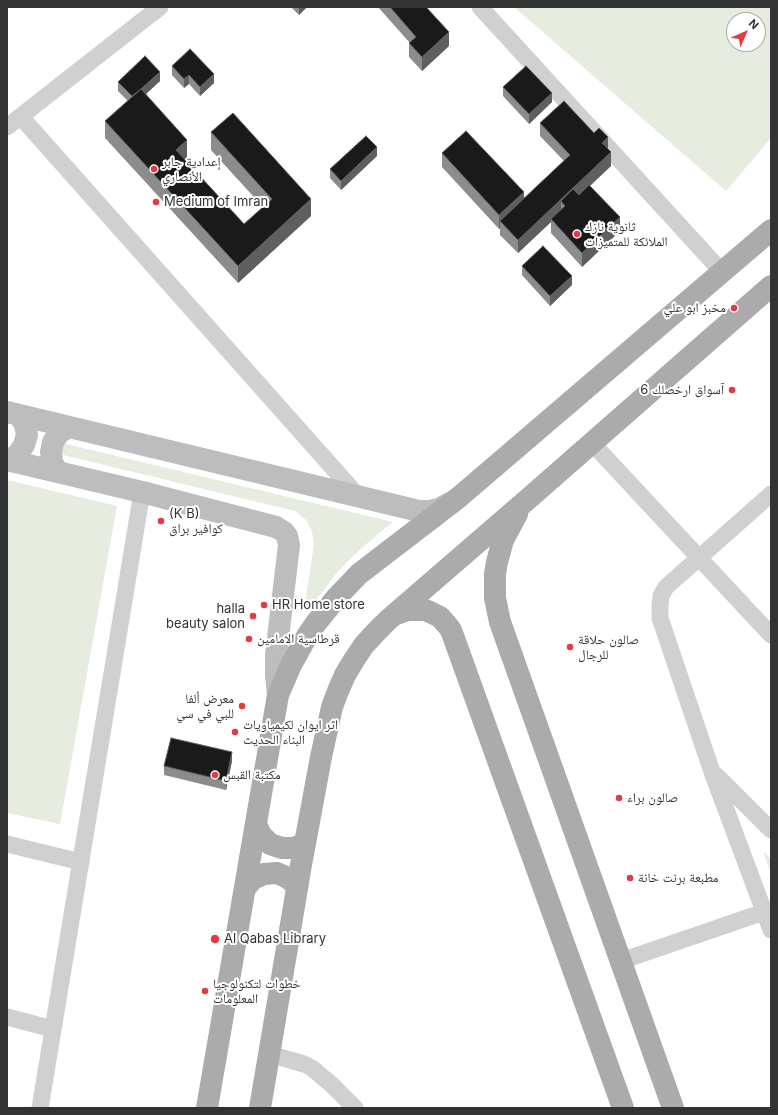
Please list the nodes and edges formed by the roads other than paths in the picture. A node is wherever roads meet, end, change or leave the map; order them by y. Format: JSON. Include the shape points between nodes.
{"nodes":[{"id":1,"x":160,"y":7,"type":"edge"},
{"id":2,"x":480,"y":7,"type":"edge"},
{"id":3,"x":21,"y":117,"type":"junction"},
{"id":4,"x":7,"y":128,"type":"edge"},
{"id":5,"x":771,"y":230,"type":"edge"},
{"id":6,"x":722,"y":272,"type":"junction"},
{"id":7,"x":771,"y":286,"type":"edge"},
{"id":8,"x":13,"y":414,"type":"edge"},
{"id":9,"x":68,"y":427,"type":"junction"},
{"id":10,"x":592,"y":443,"type":"junction"},
{"id":11,"x":8,"y":460,"type":"edge"},
{"id":12,"x":57,"y":471,"type":"junction"},
{"id":13,"x":142,"y":492,"type":"junction"},
{"id":14,"x":771,"y":494,"type":"edge"},
{"id":15,"x":358,"y":496,"type":"junction"},
{"id":16,"x":458,"y":498,"type":"junction"},
{"id":17,"x":528,"y":499,"type":"junction"},
{"id":18,"x":699,"y":558,"type":"junction"},
{"id":19,"x":388,"y":620,"type":"junction"},
{"id":20,"x":771,"y":635,"type":"edge"},
{"id":21,"x":278,"y":694,"type":"junction"},
{"id":22,"x":712,"y":772,"type":"junction"},
{"id":23,"x":256,"y":824,"type":"junction"},
{"id":24,"x":771,"y":830,"type":"edge"},
{"id":25,"x":305,"y":843,"type":"junction"},
{"id":26,"x":7,"y":844,"type":"edge"},
{"id":27,"x":81,"y":862,"type":"junction"},
{"id":28,"x":297,"y":886,"type":"junction"},
{"id":29,"x":245,"y":888,"type":"junction"},
{"id":30,"x":764,"y":912,"type":"junction"},
{"id":31,"x":771,"y":930,"type":"edge"},
{"id":32,"x":621,"y":961,"type":"junction"},
{"id":33,"x":7,"y":1017,"type":"edge"},
{"id":34,"x":53,"y":1029,"type":"junction"},
{"id":35,"x":269,"y":1054,"type":"junction"},
{"id":36,"x":40,"y":1108,"type":"edge"},
{"id":37,"x":207,"y":1108,"type":"edge"},
{"id":38,"x":260,"y":1108,"type":"edge"},
{"id":39,"x":355,"y":1108,"type":"edge"},
{"id":40,"x":624,"y":1108,"type":"edge"},
{"id":41,"x":674,"y":1108,"type":"edge"}],
"edges":[{"from":1,"to":3,"type":"street"},
{"from":2,"to":6,"type":"street"},
{"from":3,"to":4,"type":"street"},
{"from":3,"to":15,"type":"street"},
{"from":5,"to":6,"type":"main road"},
{"from":6,"to":16,"type":"main road"},
{"from":7,"to":10,"type":"main road"},
{"from":8,"to":9,"type":"main road"},
{"from":8,"to":11,"type":"main road","via":[[25,425],[27,435],[18,454]]},
{"from":9,"to":12,"type":"main road","via":[[56,437],[50,452]]},
{"from":9,"to":15,"type":"main road"},
{"from":10,"to":17,"type":"main road"},
{"from":10,"to":18,"type":"street"},
{"from":11,"to":12,"type":"main road"},
{"from":12,"to":13,"type":"main road"},
{"from":13,"to":21,"type":"main road","via":[[276,527],[286,536],[289,550],[276,655]]},
{"from":13,"to":27,"type":"street"},
{"from":14,"to":18,"type":"street"},
{"from":15,"to":16,"type":"main road","via":[[424,511],[439,509]]},
{"from":16,"to":21,"type":"main road","via":[[372,564],[337,598],[307,636]]},
{"from":17,"to":19,"type":"main road"},
{"from":17,"to":32,"type":"main road","via":[[514,518],[500,551],[495,574],[497,610]]},
{"from":18,"to":20,"type":"street"},
{"from":18,"to":22,"type":"street","via":[[663,591],[660,618]]},
{"from":19,"to":25,"type":"main road","via":[[364,645],[346,675],[332,707]]},
{"from":19,"to":40,"type":"main road","via":[[403,611],[425,610],[440,618],[451,630]]},
{"from":21,"to":23,"type":"main road"},
{"from":22,"to":24,"type":"street"},
{"from":22,"to":30,"type":"street"},
{"from":23,"to":25,"type":"main road","via":[[261,835],[270,844],[294,848]]},
{"from":23,"to":29,"type":"main road"},
{"from":25,"to":28,"type":"main road"},
{"from":26,"to":27,"type":"street"},
{"from":27,"to":34,"type":"street"},
{"from":28,"to":29,"type":"main road","via":[[277,873],[264,874],[253,879]]},
{"from":28,"to":35,"type":"main road"},
{"from":29,"to":37,"type":"main road"},
{"from":30,"to":31,"type":"street"},
{"from":30,"to":32,"type":"street"},
{"from":32,"to":41,"type":"main road"},
{"from":33,"to":34,"type":"street"},
{"from":34,"to":36,"type":"street"},
{"from":35,"to":38,"type":"main road"},
{"from":35,"to":39,"type":"street","via":[[312,1068]]}]}
